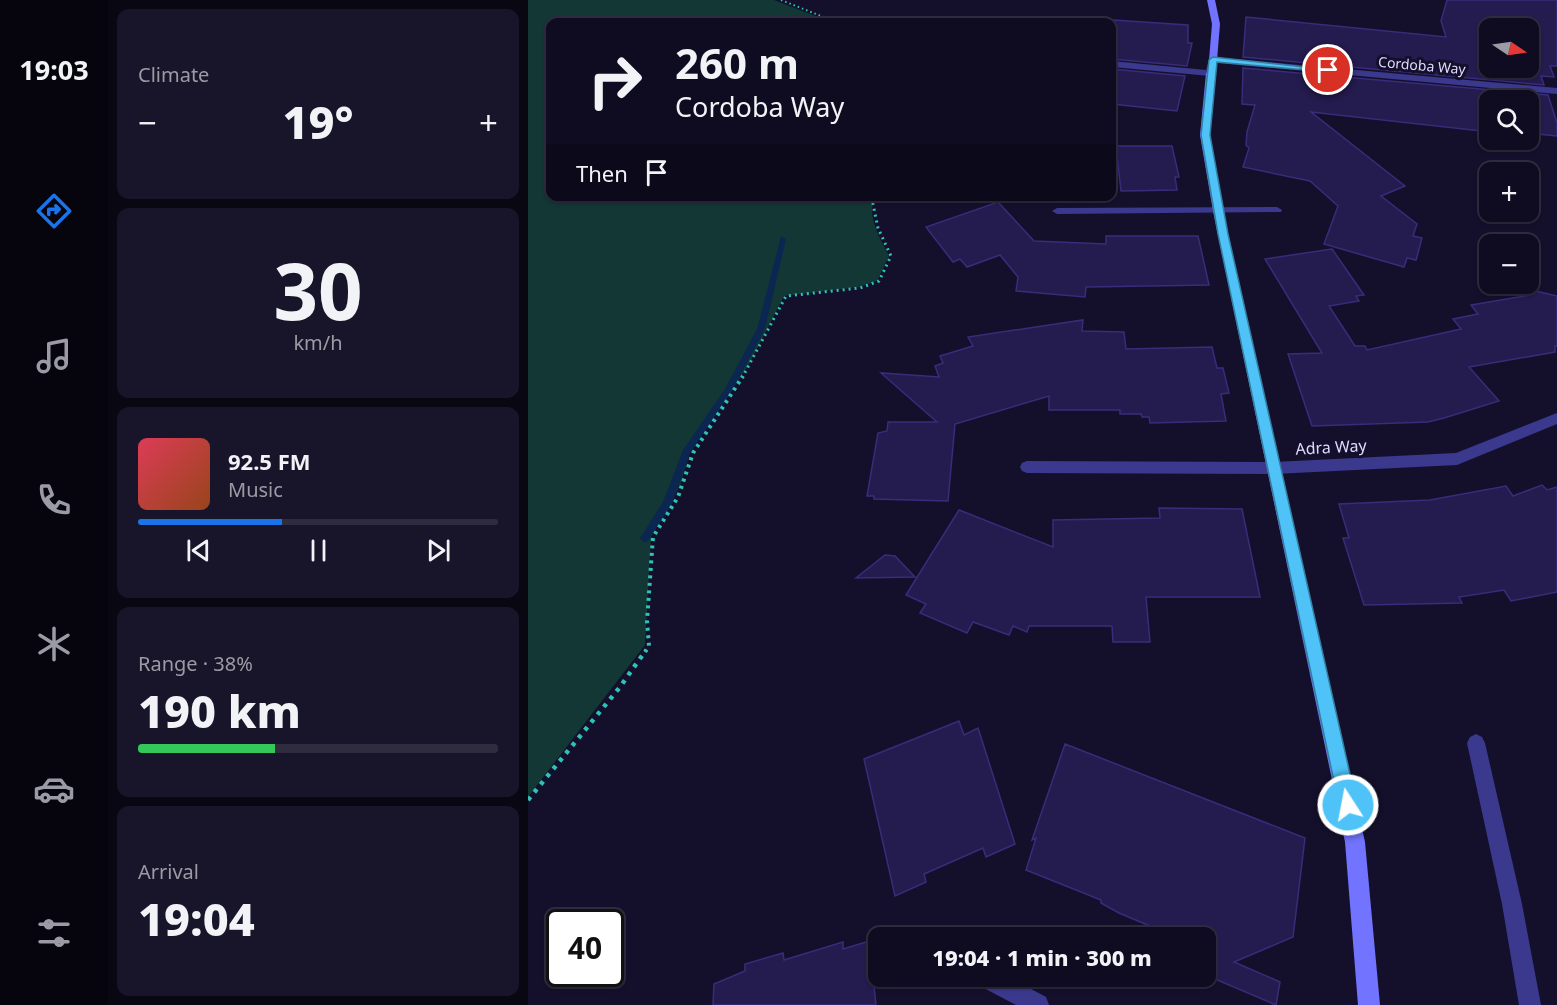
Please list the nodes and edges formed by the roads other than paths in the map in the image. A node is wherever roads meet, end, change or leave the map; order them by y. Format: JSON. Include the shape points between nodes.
{"nodes":[{"id":1,"x":1211,"y":0,"type":"edge"},
{"id":2,"x":1116,"y":64,"type":"edge"},
{"id":3,"x":1212,"y":66,"type":"junction"},
{"id":4,"x":1557,"y":91,"type":"edge"},
{"id":5,"x":1277,"y":210,"type":"dead end"},
{"id":6,"x":1058,"y":211,"type":"dead end"},
{"id":7,"x":1218,"y":211,"type":"junction"},
{"id":8,"x":1557,"y":418,"type":"edge"},
{"id":9,"x":1027,"y":467,"type":"dead end"},
{"id":10,"x":1274,"y":468,"type":"junction"},
{"id":11,"x":1476,"y":743,"type":"dead end"},
{"id":12,"x":1006,"y":987,"type":"edge"},
{"id":13,"x":1038,"y":1005,"type":"edge"},
{"id":14,"x":1369,"y":1005,"type":"edge"},
{"id":15,"x":1530,"y":1005,"type":"edge"}],
"edges":[{"from":1,"to":3,"type":"street","via":[[1215,24]]},
{"from":2,"to":3,"type":"street","name":"Cordoba Way"},
{"from":3,"to":4,"type":"street","name":"Cordoba Way"},
{"from":3,"to":7,"type":"street","via":[[1205,135]]},
{"from":5,"to":7,"type":"street"},
{"from":6,"to":7,"type":"street"},
{"from":7,"to":10,"type":"street"},
{"from":8,"to":10,"type":"street","name":"Adra Way","via":[[1457,459]]},
{"from":9,"to":10,"type":"street","name":"Adra Way"},
{"from":10,"to":14,"type":"street","via":[[1355,842]]},
{"from":11,"to":15,"type":"street"},
{"from":12,"to":13,"type":"street"}]}
